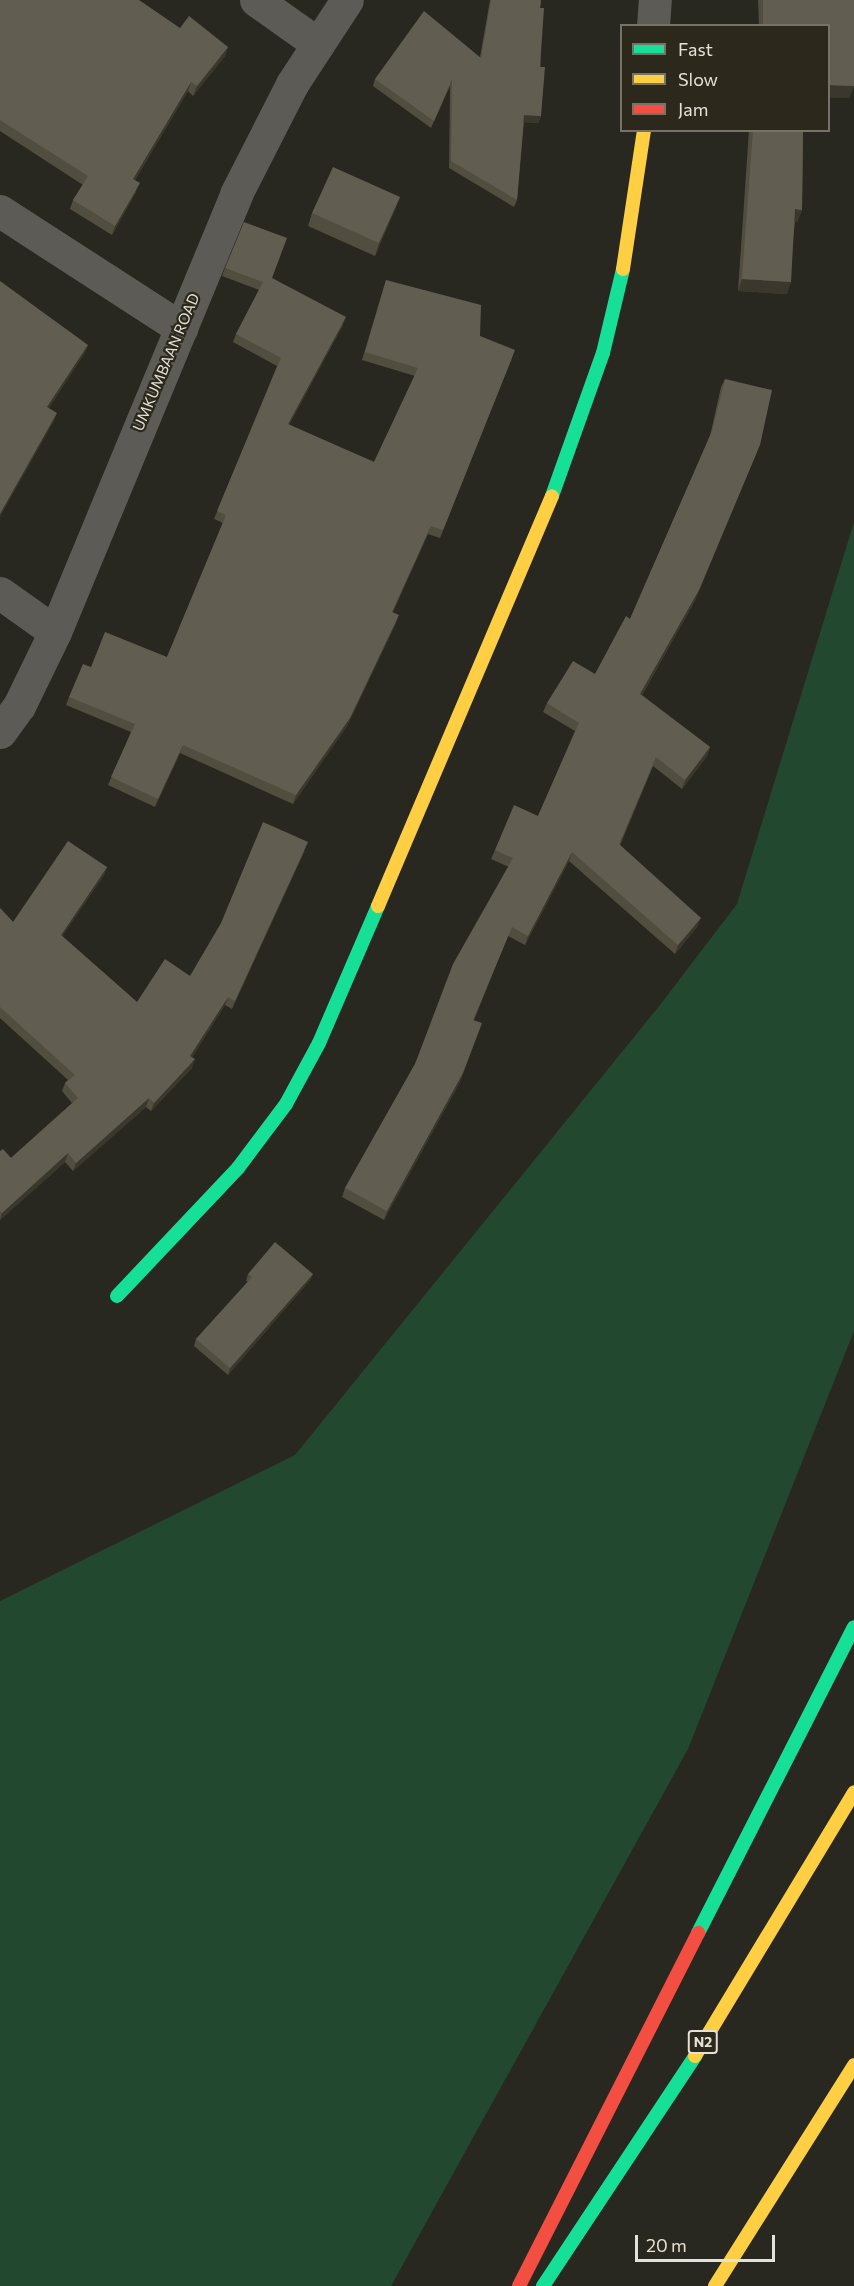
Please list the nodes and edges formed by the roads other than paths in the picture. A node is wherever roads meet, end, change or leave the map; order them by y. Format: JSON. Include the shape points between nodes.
{"nodes":[{"id":1,"x":256,"y":0,"type":"edge"},
{"id":2,"x":347,"y":0,"type":"edge"},
{"id":3,"x":655,"y":0,"type":"edge"},
{"id":4,"x":653,"y":24,"type":"edge"},
{"id":5,"x":318,"y":44,"type":"junction"},
{"id":6,"x":644,"y":132,"type":"edge"},
{"id":7,"x":0,"y":211,"type":"edge"},
{"id":8,"x":180,"y":328,"type":"junction"},
{"id":9,"x":0,"y":593,"type":"edge"},
{"id":10,"x":55,"y":632,"type":"junction"},
{"id":11,"x":0,"y":732,"type":"edge"},
{"id":12,"x":117,"y":1296,"type":"dead end"},
{"id":13,"x":854,"y":1627,"type":"edge"},
{"id":14,"x":854,"y":1792,"type":"edge"},
{"id":15,"x":854,"y":2065,"type":"edge"},
{"id":16,"x":519,"y":2286,"type":"edge"},
{"id":17,"x":543,"y":2286,"type":"edge"},
{"id":18,"x":716,"y":2286,"type":"edge"}],
"edges":[{"from":1,"to":5,"type":"street"},
{"from":2,"to":5,"type":"street","name":"UMKUMBAAN ROAD"},
{"from":3,"to":4,"type":"street"},
{"from":5,"to":8,"type":"street","name":"UMKUMBAAN ROAD","via":[[292,84],[236,194]]},
{"from":6,"to":12,"type":"main road","via":[[627,252],[603,353],[562,472],[319,1043],[285,1104],[238,1168]]},
{"from":7,"to":8,"type":"street"},
{"from":8,"to":10,"type":"street","name":"UMKUMBAAN ROAD"},
{"from":9,"to":10,"type":"street"},
{"from":10,"to":11,"type":"street","name":"UMKUMBAAN ROAD","via":[[19,706]]},
{"from":13,"to":16,"type":"main road"},
{"from":14,"to":17,"type":"main road","number":"N2","via":[[685,2072]]},
{"from":15,"to":18,"type":"main road"}]}
